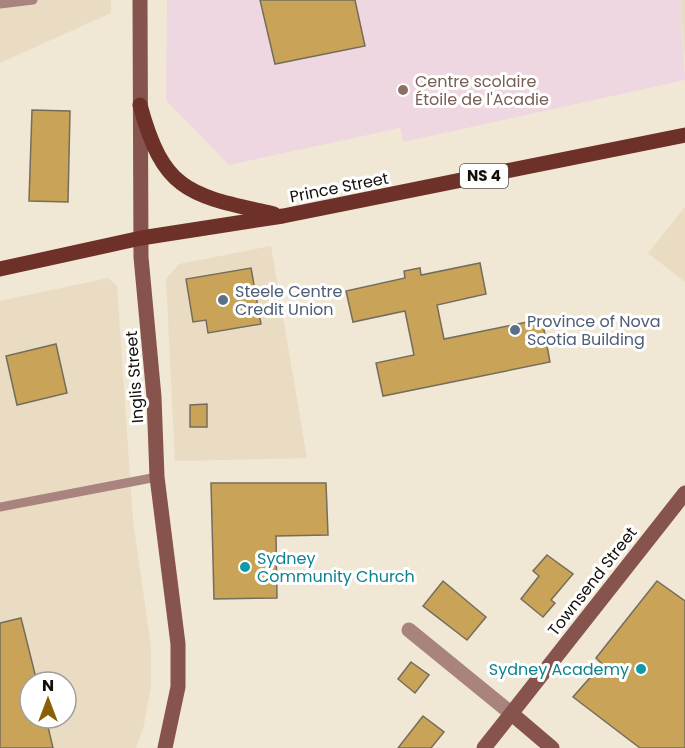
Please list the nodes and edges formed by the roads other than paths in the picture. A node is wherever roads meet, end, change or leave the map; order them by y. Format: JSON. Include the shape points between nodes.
{"nodes":[{"id":1,"x":33,"y":0,"type":"edge"},
{"id":2,"x":141,"y":0,"type":"edge"},
{"id":3,"x":0,"y":3,"type":"edge"},
{"id":4,"x":140,"y":105,"type":"junction"},
{"id":5,"x":685,"y":135,"type":"edge"},
{"id":6,"x":283,"y":216,"type":"junction"},
{"id":7,"x":141,"y":238,"type":"junction"},
{"id":8,"x":0,"y":269,"type":"edge"},
{"id":9,"x":157,"y":477,"type":"junction"},
{"id":10,"x":685,"y":494,"type":"edge"},
{"id":11,"x":0,"y":507,"type":"edge"},
{"id":12,"x":409,"y":630,"type":"dead end"},
{"id":13,"x":512,"y":714,"type":"junction"},
{"id":14,"x":165,"y":748,"type":"edge"},
{"id":15,"x":484,"y":748,"type":"edge"},
{"id":16,"x":552,"y":748,"type":"edge"}],
"edges":[{"from":1,"to":3,"type":"lane"},
{"from":2,"to":4,"type":"street","name":"Inglis Street"},
{"from":4,"to":6,"type":"main road","via":[[154,150],[188,190],[212,200]]},
{"from":4,"to":7,"type":"street","name":"Inglis Street"},
{"from":5,"to":6,"type":"main road","name":"Prince Street","number":"NS 4"},
{"from":6,"to":7,"type":"main road","name":"Prince Street","number":"NS 4"},
{"from":7,"to":8,"type":"main road","name":"Prince Street","number":"NS 4"},
{"from":7,"to":9,"type":"street","name":"Inglis Street"},
{"from":9,"to":11,"type":"lane"},
{"from":9,"to":14,"type":"street","name":"Inglis Street","via":[[178,644],[178,687]]},
{"from":10,"to":13,"type":"street","name":"Townsend Street"},
{"from":12,"to":13,"type":"street"},
{"from":13,"to":15,"type":"street","name":"Townsend Street"},
{"from":13,"to":16,"type":"street"}]}
